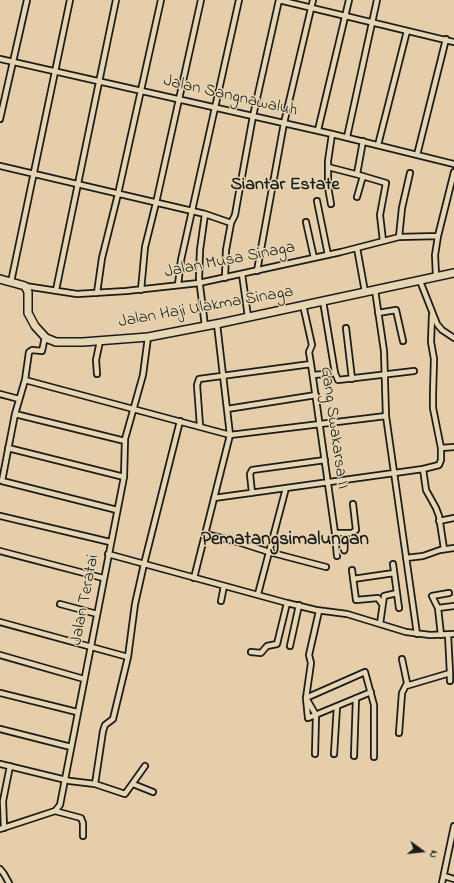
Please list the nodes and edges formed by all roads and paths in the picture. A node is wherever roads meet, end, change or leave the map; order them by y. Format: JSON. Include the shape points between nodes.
{"nodes":[{"id":1,"x":27,"y":0,"type":"edge"},
{"id":2,"x":70,"y":0,"type":"edge"},
{"id":3,"x":116,"y":0,"type":"edge"},
{"id":4,"x":161,"y":0,"type":"edge"},
{"id":5,"x":201,"y":0,"type":"edge"},
{"id":6,"x":239,"y":0,"type":"edge"},
{"id":7,"x":279,"y":0,"type":"edge"},
{"id":8,"x":313,"y":0,"type":"edge"},
{"id":9,"x":349,"y":0,"type":"edge"},
{"id":10,"x":377,"y":0,"type":"edge"},
{"id":11,"x":311,"y":7,"type":"junction"},
{"id":12,"x":344,"y":15,"type":"junction"},
{"id":13,"x":372,"y":22,"type":"junction"},
{"id":14,"x":407,"y":31,"type":"junction"},
{"id":15,"x":446,"y":39,"type":"junction"},
{"id":16,"x":454,"y":42,"type":"edge"},
{"id":17,"x":0,"y":59,"type":"edge"},
{"id":18,"x":12,"y":61,"type":"junction"},
{"id":19,"x":55,"y":71,"type":"junction"},
{"id":20,"x":100,"y":81,"type":"junction"},
{"id":21,"x":141,"y":90,"type":"junction"},
{"id":22,"x":179,"y":99,"type":"junction"},
{"id":23,"x":216,"y":107,"type":"junction"},
{"id":24,"x":253,"y":116,"type":"junction"},
{"id":25,"x":0,"y":120,"type":"edge"},
{"id":26,"x":284,"y":123,"type":"junction"},
{"id":27,"x":318,"y":130,"type":"junction"},
{"id":28,"x":332,"y":134,"type":"junction"},
{"id":29,"x":347,"y":137,"type":"junction"},
{"id":30,"x":364,"y":141,"type":"junction"},
{"id":31,"x":378,"y":145,"type":"junction"},
{"id":32,"x":418,"y":155,"type":"junction"},
{"id":33,"x":454,"y":164,"type":"edge"},
{"id":34,"x":0,"y":166,"type":"edge"},
{"id":35,"x":328,"y":167,"type":"junction"},
{"id":36,"x":454,"y":172,"type":"edge"},
{"id":37,"x":410,"y":173,"type":"dead end"},
{"id":38,"x":33,"y":174,"type":"junction"},
{"id":39,"x":357,"y":174,"type":"junction"},
{"id":40,"x":363,"y":176,"type":"junction"},
{"id":41,"x":78,"y":184,"type":"junction"},
{"id":42,"x":118,"y":194,"type":"junction"},
{"id":43,"x":357,"y":197,"type":"dead end"},
{"id":44,"x":317,"y":201,"type":"dead end"},
{"id":45,"x":156,"y":203,"type":"junction"},
{"id":46,"x":332,"y":204,"type":"dead end"},
{"id":47,"x":192,"y":211,"type":"junction"},
{"id":48,"x":205,"y":214,"type":"junction"},
{"id":49,"x":306,"y":222,"type":"dead end"},
{"id":50,"x":231,"y":223,"type":"junction"},
{"id":51,"x":438,"y":236,"type":"junction"},
{"id":52,"x":399,"y":237,"type":"junction"},
{"id":53,"x":383,"y":241,"type":"junction"},
{"id":54,"x":356,"y":248,"type":"junction"},
{"id":55,"x":328,"y":255,"type":"junction"},
{"id":56,"x":314,"y":258,"type":"junction"},
{"id":57,"x":257,"y":270,"type":"junction"},
{"id":58,"x":454,"y":273,"type":"edge"},
{"id":59,"x":242,"y":274,"type":"junction"},
{"id":60,"x":436,"y":276,"type":"junction"},
{"id":61,"x":225,"y":278,"type":"junction"},
{"id":62,"x":0,"y":279,"type":"edge"},
{"id":63,"x":420,"y":281,"type":"junction"},
{"id":64,"x":11,"y":282,"type":"junction"},
{"id":65,"x":200,"y":283,"type":"junction"},
{"id":66,"x":178,"y":285,"type":"junction"},
{"id":67,"x":25,"y":286,"type":"junction"},
{"id":68,"x":56,"y":290,"type":"junction"},
{"id":69,"x":141,"y":290,"type":"junction"},
{"id":70,"x":375,"y":290,"type":"junction"},
{"id":71,"x":365,"y":292,"type":"junction"},
{"id":72,"x":97,"y":293,"type":"junction"},
{"id":73,"x":323,"y":301,"type":"junction"},
{"id":74,"x":303,"y":305,"type":"junction"},
{"id":75,"x":378,"y":313,"type":"junction"},
{"id":76,"x":432,"y":315,"type":"junction"},
{"id":77,"x":248,"y":317,"type":"junction"},
{"id":78,"x":217,"y":324,"type":"junction"},
{"id":79,"x":205,"y":326,"type":"junction"},
{"id":80,"x":346,"y":328,"type":"dead end"},
{"id":81,"x":45,"y":337,"type":"junction"},
{"id":82,"x":148,"y":337,"type":"junction"},
{"id":83,"x":454,"y":338,"type":"edge"},
{"id":84,"x":100,"y":341,"type":"junction"},
{"id":85,"x":403,"y":341,"type":"dead end"},
{"id":86,"x":311,"y":364,"type":"junction"},
{"id":87,"x":414,"y":371,"type":"dead end"},
{"id":88,"x":335,"y":373,"type":"junction"},
{"id":89,"x":96,"y":374,"type":"dead end"},
{"id":90,"x":223,"y":375,"type":"junction"},
{"id":91,"x":385,"y":375,"type":"junction"},
{"id":92,"x":313,"y":376,"type":"junction"},
{"id":93,"x":352,"y":379,"type":"junction"},
{"id":94,"x":24,"y":380,"type":"junction"},
{"id":95,"x":0,"y":394,"type":"edge"},
{"id":96,"x":316,"y":395,"type":"junction"},
{"id":97,"x":19,"y":399,"type":"junction"},
{"id":98,"x":134,"y":409,"type":"junction"},
{"id":99,"x":227,"y":409,"type":"junction"},
{"id":100,"x":15,"y":414,"type":"junction"},
{"id":101,"x":386,"y":416,"type":"junction"},
{"id":102,"x":180,"y":421,"type":"junction"},
{"id":103,"x":320,"y":425,"type":"junction"},
{"id":104,"x":200,"y":426,"type":"junction"},
{"id":105,"x":230,"y":435,"type":"junction"},
{"id":106,"x":125,"y":441,"type":"junction"},
{"id":107,"x":454,"y":447,"type":"edge"},
{"id":108,"x":8,"y":448,"type":"junction"},
{"id":109,"x":441,"y":448,"type":"junction"},
{"id":110,"x":325,"y":460,"type":"junction"},
{"id":111,"x":423,"y":469,"type":"junction"},
{"id":112,"x":394,"y":473,"type":"junction"},
{"id":113,"x":124,"y":476,"type":"junction"},
{"id":114,"x":328,"y":482,"type":"junction"},
{"id":115,"x":286,"y":488,"type":"junction"},
{"id":116,"x":252,"y":493,"type":"junction"},
{"id":117,"x":214,"y":498,"type":"junction"},
{"id":118,"x":353,"y":504,"type":"dead end"},
{"id":119,"x":116,"y":510,"type":"junction"},
{"id":120,"x":0,"y":516,"type":"edge"},
{"id":121,"x":454,"y":518,"type":"edge"},
{"id":122,"x":439,"y":521,"type":"junction"},
{"id":123,"x":335,"y":533,"type":"junction"},
{"id":124,"x":205,"y":534,"type":"junction"},
{"id":125,"x":110,"y":542,"type":"junction"},
{"id":126,"x":454,"y":548,"type":"edge"},
{"id":127,"x":444,"y":549,"type":"junction"},
{"id":128,"x":0,"y":551,"type":"edge"},
{"id":129,"x":269,"y":552,"type":"junction"},
{"id":130,"x":108,"y":554,"type":"junction"},
{"id":131,"x":337,"y":556,"type":"dead end"},
{"id":132,"x":406,"y":558,"type":"junction"},
{"id":133,"x":144,"y":564,"type":"junction"},
{"id":134,"x":393,"y":564,"type":"dead end"},
{"id":135,"x":326,"y":567,"type":"dead end"},
{"id":136,"x":352,"y":570,"type":"dead end"},
{"id":137,"x":394,"y":573,"type":"junction"},
{"id":138,"x":104,"y":578,"type":"junction"},
{"id":139,"x":194,"y":578,"type":"junction"},
{"id":140,"x":353,"y":579,"type":"junction"},
{"id":141,"x":224,"y":586,"type":"junction"},
{"id":142,"x":397,"y":593,"type":"junction"},
{"id":143,"x":449,"y":593,"type":"dead end"},
{"id":144,"x":258,"y":594,"type":"junction"},
{"id":145,"x":221,"y":601,"type":"dead end"},
{"id":146,"x":287,"y":603,"type":"junction"},
{"id":147,"x":60,"y":604,"type":"dead end"},
{"id":148,"x":382,"y":604,"type":"junction"},
{"id":149,"x":298,"y":605,"type":"junction"},
{"id":150,"x":454,"y":606,"type":"edge"},
{"id":151,"x":399,"y":608,"type":"dead end"},
{"id":152,"x":438,"y":608,"type":"junction"},
{"id":153,"x":319,"y":611,"type":"junction"},
{"id":154,"x":96,"y":614,"type":"junction"},
{"id":155,"x":0,"y":622,"type":"edge"},
{"id":156,"x":380,"y":624,"type":"junction"},
{"id":157,"x":417,"y":634,"type":"junction"},
{"id":158,"x":454,"y":634,"type":"edge"},
{"id":159,"x":442,"y":635,"type":"junction"},
{"id":160,"x":448,"y":635,"type":"junction"},
{"id":161,"x":90,"y":646,"type":"junction"},
{"id":162,"x":290,"y":646,"type":"dead end"},
{"id":163,"x":251,"y":652,"type":"dead end"},
{"id":164,"x":0,"y":655,"type":"edge"},
{"id":165,"x":128,"y":657,"type":"junction"},
{"id":166,"x":402,"y":659,"type":"dead end"},
{"id":167,"x":450,"y":673,"type":"junction"},
{"id":168,"x":84,"y":679,"type":"junction"},
{"id":169,"x":450,"y":681,"type":"dead end"},
{"id":170,"x":406,"y":686,"type":"junction"},
{"id":171,"x":371,"y":692,"type":"junction"},
{"id":172,"x":0,"y":693,"type":"edge"},
{"id":173,"x":306,"y":698,"type":"junction"},
{"id":174,"x":356,"y":698,"type":"junction"},
{"id":175,"x":337,"y":706,"type":"junction"},
{"id":176,"x":78,"y":712,"type":"junction"},
{"id":177,"x":316,"y":715,"type":"junction"},
{"id":178,"x":0,"y":729,"type":"edge"},
{"id":179,"x":399,"y":733,"type":"dead end"},
{"id":180,"x":71,"y":747,"type":"junction"},
{"id":181,"x":315,"y":754,"type":"dead end"},
{"id":182,"x":334,"y":754,"type":"dead end"},
{"id":183,"x":354,"y":756,"type":"dead end"},
{"id":184,"x":374,"y":757,"type":"dead end"},
{"id":185,"x":0,"y":764,"type":"edge"},
{"id":186,"x":10,"y":766,"type":"junction"},
{"id":187,"x":146,"y":766,"type":"dead end"},
{"id":188,"x":64,"y":780,"type":"junction"},
{"id":189,"x":95,"y":784,"type":"junction"},
{"id":190,"x":133,"y":784,"type":"junction"},
{"id":191,"x":153,"y":792,"type":"dead end"},
{"id":192,"x":55,"y":811,"type":"junction"},
{"id":193,"x":454,"y":826,"type":"edge"},
{"id":194,"x":2,"y":828,"type":"edge"},
{"id":195,"x":83,"y":836,"type":"dead end"},
{"id":196,"x":452,"y":852,"type":"edge"},
{"id":197,"x":0,"y":869,"type":"edge"},
{"id":198,"x":444,"y":876,"type":"junction"},
{"id":199,"x":454,"y":880,"type":"edge"},
{"id":200,"x":9,"y":883,"type":"edge"},
{"id":201,"x":442,"y":883,"type":"edge"}],
"edges":[{"from":1,"to":18,"type":"street"},
{"from":2,"to":19,"type":"street"},
{"from":3,"to":20,"type":"street"},
{"from":4,"to":21,"type":"street"},
{"from":5,"to":22,"type":"street"},
{"from":6,"to":23,"type":"street"},
{"from":7,"to":11,"type":"street"},
{"from":7,"to":24,"type":"street"},
{"from":8,"to":11,"type":"street"},
{"from":9,"to":12,"type":"street"},
{"from":10,"to":13,"type":"street"},
{"from":11,"to":12,"type":"street"},
{"from":11,"to":26,"type":"street"},
{"from":12,"to":13,"type":"street"},
{"from":12,"to":27,"type":"street"},
{"from":13,"to":14,"type":"street"},
{"from":13,"to":29,"type":"street"},
{"from":14,"to":15,"type":"street"},
{"from":14,"to":31,"type":"street"},
{"from":15,"to":16,"type":"street"},
{"from":15,"to":32,"type":"street"},
{"from":17,"to":18,"type":"street","name":"Jalan Sangnawaluh"},
{"from":18,"to":19,"type":"street","name":"Jalan Sangnawaluh"},
{"from":18,"to":25,"type":"street"},
{"from":19,"to":20,"type":"street","name":"Jalan Sangnawaluh"},
{"from":19,"to":38,"type":"street"},
{"from":20,"to":21,"type":"street","name":"Jalan Sangnawaluh"},
{"from":20,"to":41,"type":"street"},
{"from":21,"to":22,"type":"street","name":"Jalan Sangnawaluh"},
{"from":21,"to":42,"type":"street"},
{"from":22,"to":23,"type":"street","name":"Jalan Sangnawaluh"},
{"from":22,"to":45,"type":"street"},
{"from":23,"to":24,"type":"street","name":"Jalan Sangnawaluh"},
{"from":23,"to":47,"type":"street"},
{"from":24,"to":26,"type":"street","name":"Jalan Sangnawaluh"},
{"from":24,"to":50,"type":"street"},
{"from":26,"to":27,"type":"street","name":"Jalan Sangnawaluh"},
{"from":26,"to":57,"type":"street"},
{"from":27,"to":28,"type":"street","name":"Jalan Sangnawaluh"},
{"from":28,"to":29,"type":"street","name":"Jalan Sangnawaluh"},
{"from":28,"to":35,"type":"street"},
{"from":29,"to":30,"type":"street","name":"Jalan Sangnawaluh"},
{"from":30,"to":31,"type":"street","name":"Jalan Sangnawaluh"},
{"from":30,"to":39,"type":"street"},
{"from":31,"to":32,"type":"street","name":"Jalan Sangnawaluh"},
{"from":32,"to":33,"type":"street","name":"Jalan Sangnawaluh"},
{"from":34,"to":38,"type":"street"},
{"from":35,"to":39,"type":"street"},
{"from":35,"to":46,"type":"street","via":[[328,187]]},
{"from":36,"to":51,"type":"street"},
{"from":37,"to":52,"type":"street"},
{"from":38,"to":41,"type":"street"},
{"from":38,"to":64,"type":"street"},
{"from":39,"to":40,"type":"street"},
{"from":40,"to":43,"type":"street"},
{"from":40,"to":53,"type":"street","via":[[386,183],[380,215]]},
{"from":41,"to":42,"type":"street"},
{"from":41,"to":68,"type":"street"},
{"from":42,"to":45,"type":"street"},
{"from":42,"to":72,"type":"street","via":[[102,258]]},
{"from":44,"to":55,"type":"street"},
{"from":45,"to":47,"type":"street"},
{"from":45,"to":69,"type":"street","via":[[144,257]]},
{"from":47,"to":48,"type":"street"},
{"from":47,"to":66,"type":"street"},
{"from":48,"to":50,"type":"street"},
{"from":48,"to":65,"type":"street","via":[[200,250]]},
{"from":49,"to":56,"type":"street"},
{"from":50,"to":61,"type":"street","via":[[225,258]]},
{"from":51,"to":52,"type":"street","name":"Jalan Musa Sinaga"},
{"from":51,"to":60,"type":"street","via":[[435,255]]},
{"from":52,"to":53,"type":"street","name":"Jalan Musa Sinaga"},
{"from":53,"to":54,"type":"street","name":"Jalan Musa Sinaga"},
{"from":54,"to":55,"type":"street","name":"Jalan Musa Sinaga"},
{"from":54,"to":71,"type":"street"},
{"from":55,"to":56,"type":"street","name":"Jalan Musa Sinaga"},
{"from":56,"to":57,"type":"street","name":"Jalan Musa Sinaga"},
{"from":57,"to":59,"type":"street","name":"Jalan Musa Sinaga"},
{"from":58,"to":60,"type":"main road","name":"Jalan Haji Ulakma Sinaga"},
{"from":59,"to":61,"type":"street","name":"Jalan Musa Sinaga"},
{"from":59,"to":77,"type":"street"},
{"from":60,"to":63,"type":"main road","name":"Jalan Haji Ulakma Sinaga"},
{"from":61,"to":65,"type":"street","name":"Jalan Musa Sinaga"},
{"from":62,"to":64,"type":"main road"},
{"from":63,"to":70,"type":"main road","name":"Jalan Haji Ulakma Sinaga"},
{"from":63,"to":76,"type":"street"},
{"from":64,"to":67,"type":"main road"},
{"from":65,"to":66,"type":"street","name":"Jalan Musa Sinaga"},
{"from":65,"to":79,"type":"street"},
{"from":66,"to":69,"type":"street","name":"Jalan Musa Sinaga"},
{"from":67,"to":68,"type":"street","name":"Jalan Musa Sinaga"},
{"from":67,"to":81,"type":"main road","via":[[28,313]]},
{"from":68,"to":72,"type":"street","name":"Jalan Musa Sinaga","via":[[77,294]]},
{"from":69,"to":72,"type":"street","name":"Jalan Musa Sinaga"},
{"from":70,"to":71,"type":"main road","name":"Jalan Haji Ulakma Sinaga"},
{"from":70,"to":75,"type":"street"},
{"from":71,"to":73,"type":"main road","name":"Jalan Haji Ulakma Sinaga"},
{"from":73,"to":74,"type":"main road","name":"Jalan Haji Ulakma Sinaga"},
{"from":73,"to":88,"type":"street"},
{"from":74,"to":77,"type":"main road","name":"Jalan Haji Ulakma Sinaga"},
{"from":74,"to":86,"type":"street","name":"Gang Swakarsa II","via":[[312,345],[309,352]]},
{"from":75,"to":85,"type":"street","via":[[396,310]]},
{"from":75,"to":91,"type":"street"},
{"from":76,"to":83,"type":"street","via":[[442,330]]},
{"from":76,"to":109,"type":"street","via":[[433,408]]},
{"from":77,"to":78,"type":"main road","name":"Jalan Haji Ulakma Sinaga"},
{"from":78,"to":79,"type":"main road","name":"Jalan Haji Ulakma Sinaga"},
{"from":78,"to":90,"type":"street"},
{"from":79,"to":82,"type":"main road","name":"Jalan Haji Ulakma Sinaga"},
{"from":80,"to":93,"type":"street"},
{"from":81,"to":84,"type":"main road","name":"Jalan Haji Ulakma Sinaga","via":[[61,343]]},
{"from":81,"to":94,"type":"street","via":[[42,351],[30,350]]},
{"from":82,"to":84,"type":"main road","name":"Jalan Haji Ulakma Sinaga"},
{"from":82,"to":98,"type":"street","name":"Jalan Teratai"},
{"from":84,"to":89,"type":"street"},
{"from":86,"to":90,"type":"street"},
{"from":86,"to":92,"type":"street","name":"Gang Swakarsa II"},
{"from":87,"to":91,"type":"street"},
{"from":88,"to":92,"type":"street"},
{"from":88,"to":93,"type":"street","via":[[338,380]]},
{"from":90,"to":99,"type":"street"},
{"from":90,"to":104,"type":"street","via":[[198,380]]},
{"from":91,"to":93,"type":"street"},
{"from":91,"to":101,"type":"street"},
{"from":92,"to":96,"type":"street","name":"Gang Swakarsa II"},
{"from":94,"to":97,"type":"street"},
{"from":94,"to":98,"type":"street"},
{"from":95,"to":97,"type":"street"},
{"from":96,"to":99,"type":"street"},
{"from":96,"to":103,"type":"street","name":"Gang Swakarsa II"},
{"from":97,"to":100,"type":"street"},
{"from":98,"to":102,"type":"street"},
{"from":98,"to":106,"type":"street","name":"Jalan Teratai"},
{"from":99,"to":105,"type":"street"},
{"from":100,"to":106,"type":"street"},
{"from":100,"to":108,"type":"street"},
{"from":101,"to":103,"type":"street"},
{"from":101,"to":112,"type":"street"},
{"from":102,"to":104,"type":"street"},
{"from":102,"to":133,"type":"street"},
{"from":103,"to":105,"type":"street"},
{"from":103,"to":110,"type":"street","name":"Gang Swakarsa II"},
{"from":104,"to":105,"type":"street"},
{"from":105,"to":117,"type":"street"},
{"from":106,"to":113,"type":"street","name":"Jalan Teratai"},
{"from":107,"to":109,"type":"street"},
{"from":108,"to":113,"type":"street"},
{"from":108,"to":119,"type":"street","via":[[2,481]]},
{"from":109,"to":111,"type":"street","via":[[441,464]]},
{"from":110,"to":114,"type":"street","name":"Gang Swakarsa II"},
{"from":110,"to":116,"type":"street","via":[[252,470]]},
{"from":111,"to":112,"type":"street"},
{"from":111,"to":122,"type":"street","via":[[426,490],[436,508]]},
{"from":112,"to":114,"type":"street"},
{"from":112,"to":132,"type":"street"},
{"from":113,"to":119,"type":"street","name":"Jalan Teratai"},
{"from":114,"to":115,"type":"street"},
{"from":114,"to":123,"type":"street","name":"Gang Swakarsa II"},
{"from":115,"to":116,"type":"street"},
{"from":115,"to":129,"type":"street"},
{"from":116,"to":117,"type":"street"},
{"from":117,"to":124,"type":"street"},
{"from":118,"to":123,"type":"street","via":[[356,530],[352,533]]},
{"from":119,"to":125,"type":"street","name":"Jalan Teratai"},
{"from":120,"to":125,"type":"street"},
{"from":121,"to":122,"type":"street"},
{"from":122,"to":127,"type":"street"},
{"from":123,"to":131,"type":"street","name":"Gang Swakarsa II"},
{"from":124,"to":129,"type":"street"},
{"from":124,"to":139,"type":"street"},
{"from":125,"to":130,"type":"street","name":"Jalan Teratai"},
{"from":126,"to":127,"type":"street"},
{"from":127,"to":132,"type":"street"},
{"from":128,"to":138,"type":"street"},
{"from":129,"to":135,"type":"street"},
{"from":129,"to":144,"type":"street"},
{"from":130,"to":133,"type":"street"},
{"from":130,"to":138,"type":"street","name":"Jalan Teratai"},
{"from":132,"to":157,"type":"street"},
{"from":133,"to":139,"type":"street"},
{"from":133,"to":165,"type":"street","via":[[135,604]]},
{"from":134,"to":137,"type":"street"},
{"from":136,"to":140,"type":"street"},
{"from":137,"to":140,"type":"street"},
{"from":137,"to":142,"type":"street"},
{"from":138,"to":154,"type":"street","name":"Jalan Teratai"},
{"from":139,"to":141,"type":"street"},
{"from":140,"to":148,"type":"street","via":[[356,600],[378,598]]},
{"from":141,"to":144,"type":"street"},
{"from":141,"to":145,"type":"street"},
{"from":142,"to":148,"type":"street","via":[[384,596]]},
{"from":142,"to":151,"type":"street"},
{"from":143,"to":152,"type":"street","via":[[432,596]]},
{"from":144,"to":146,"type":"street"},
{"from":146,"to":149,"type":"street"},
{"from":146,"to":163,"type":"street","via":[[276,644],[267,646],[261,653]]},
{"from":147,"to":154,"type":"street"},
{"from":148,"to":156,"type":"street"},
{"from":149,"to":153,"type":"street"},
{"from":149,"to":162,"type":"street"},
{"from":150,"to":152,"type":"street"},
{"from":152,"to":159,"type":"street"},
{"from":153,"to":156,"type":"street","via":[[347,614]]},
{"from":153,"to":173,"type":"street","via":[[309,655],[311,663]]},
{"from":154,"to":161,"type":"street","name":"Jalan Teratai"},
{"from":155,"to":161,"type":"street"},
{"from":156,"to":157,"type":"street"},
{"from":157,"to":159,"type":"street"},
{"from":158,"to":160,"type":"street"},
{"from":159,"to":160,"type":"street"},
{"from":160,"to":167,"type":"street"},
{"from":161,"to":165,"type":"street"},
{"from":161,"to":168,"type":"street","name":"Jalan Teratai"},
{"from":164,"to":168,"type":"street"},
{"from":165,"to":189,"type":"street","via":[[113,719],[104,731]]},
{"from":166,"to":170,"type":"street"},
{"from":167,"to":169,"type":"street"},
{"from":167,"to":170,"type":"street"},
{"from":168,"to":176,"type":"street","name":"Jalan Teratai"},
{"from":170,"to":179,"type":"street","via":[[402,693]]},
{"from":171,"to":173,"type":"street","via":[[365,672]]},
{"from":171,"to":174,"type":"street"},
{"from":171,"to":184,"type":"street","via":[[374,705]]},
{"from":172,"to":176,"type":"street"},
{"from":173,"to":177,"type":"street"},
{"from":173,"to":177,"type":"street","via":[[308,718]]},
{"from":174,"to":175,"type":"street"},
{"from":174,"to":183,"type":"street"},
{"from":175,"to":177,"type":"street"},
{"from":175,"to":182,"type":"street"},
{"from":176,"to":180,"type":"street","name":"Jalan Teratai"},
{"from":177,"to":181,"type":"street"},
{"from":178,"to":180,"type":"street"},
{"from":180,"to":188,"type":"street","name":"Jalan Teratai"},
{"from":185,"to":186,"type":"street"},
{"from":186,"to":188,"type":"street"},
{"from":186,"to":194,"type":"street","via":[[3,800]]},
{"from":187,"to":190,"type":"street"},
{"from":188,"to":189,"type":"street"},
{"from":188,"to":192,"type":"street","name":"Jalan Teratai","via":[[60,805]]},
{"from":189,"to":190,"type":"street","via":[[125,794]]},
{"from":190,"to":191,"type":"street"},
{"from":192,"to":194,"type":"street"},
{"from":192,"to":195,"type":"street","via":[[81,818]]},
{"from":193,"to":196,"type":"street"},
{"from":196,"to":198,"type":"street"},
{"from":197,"to":200,"type":"street"},
{"from":198,"to":199,"type":"street"},
{"from":198,"to":201,"type":"street"}]}
